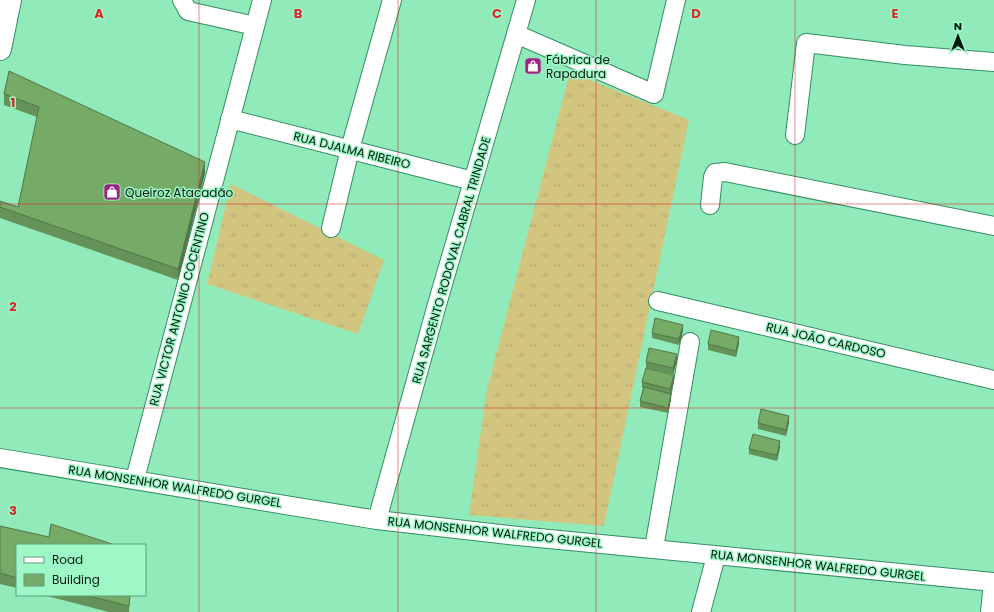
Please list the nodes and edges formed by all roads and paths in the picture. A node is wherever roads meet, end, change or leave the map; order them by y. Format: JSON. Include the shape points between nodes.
{"nodes":[{"id":1,"x":10,"y":0,"type":"edge"},
{"id":2,"x":182,"y":0,"type":"edge"},
{"id":3,"x":262,"y":0,"type":"edge"},
{"id":4,"x":392,"y":0,"type":"edge"},
{"id":5,"x":526,"y":0,"type":"edge"},
{"id":6,"x":676,"y":0,"type":"edge"},
{"id":7,"x":255,"y":26,"type":"junction"},
{"id":8,"x":516,"y":34,"type":"junction"},
{"id":9,"x":0,"y":49,"type":"edge"},
{"id":10,"x":994,"y":62,"type":"edge"},
{"id":11,"x":230,"y":119,"type":"junction"},
{"id":12,"x":795,"y":135,"type":"dead end"},
{"id":13,"x":350,"y":149,"type":"junction"},
{"id":14,"x":473,"y":181,"type":"junction"},
{"id":15,"x":710,"y":205,"type":"dead end"},
{"id":16,"x":994,"y":226,"type":"edge"},
{"id":17,"x":331,"y":228,"type":"dead end"},
{"id":18,"x":658,"y":301,"type":"dead end"},
{"id":19,"x":690,"y":342,"type":"dead end"},
{"id":20,"x":994,"y":380,"type":"edge"},
{"id":21,"x":0,"y":458,"type":"edge"},
{"id":22,"x":135,"y":479,"type":"junction"},
{"id":23,"x":377,"y":520,"type":"junction"},
{"id":24,"x":654,"y":548,"type":"junction"},
{"id":25,"x":716,"y":556,"type":"junction"},
{"id":26,"x":994,"y":582,"type":"edge"},
{"id":27,"x":701,"y":612,"type":"edge"},
{"id":28,"x":990,"y":612,"type":"edge"}],
"edges":[{"from":1,"to":9,"type":"main road"},
{"from":2,"to":7,"type":"street","via":[[188,10]]},
{"from":3,"to":7,"type":"street","name":"RUA VICTOR ANTONIO COCENTINO"},
{"from":4,"to":13,"type":"street"},
{"from":5,"to":8,"type":"street","name":"RUA SARGENTO RODOVAL CABRAL TRINDADE"},
{"from":6,"to":8,"type":"street","via":[[654,94]]},
{"from":7,"to":11,"type":"street","name":"RUA VICTOR ANTONIO COCENTINO"},
{"from":8,"to":14,"type":"street","name":"RUA SARGENTO RODOVAL CABRAL TRINDADE"},
{"from":10,"to":12,"type":"street","via":[[806,43]]},
{"from":11,"to":13,"type":"street","name":"RUA DJALMA RIBEIRO"},
{"from":11,"to":22,"type":"street","name":"RUA VICTOR ANTONIO COCENTINO"},
{"from":13,"to":14,"type":"street","name":"RUA DJALMA RIBEIRO"},
{"from":13,"to":17,"type":"street"},
{"from":14,"to":23,"type":"street","name":"RUA SARGENTO RODOVAL CABRAL TRINDADE"},
{"from":15,"to":16,"type":"street","via":[[713,176],[715,173],[725,172]]},
{"from":18,"to":20,"type":"street","name":"RUA JOÃO CARDOSO"},
{"from":19,"to":24,"type":"street"},
{"from":21,"to":22,"type":"street","name":"RUA MONSENHOR WALFREDO GURGEL"},
{"from":22,"to":23,"type":"street","name":"RUA MONSENHOR WALFREDO GURGEL"},
{"from":23,"to":24,"type":"street","name":"RUA MONSENHOR WALFREDO GURGEL"},
{"from":24,"to":25,"type":"street","name":"RUA MONSENHOR WALFREDO GURGEL"},
{"from":25,"to":26,"type":"street","name":"RUA MONSENHOR WALFREDO GURGEL"},
{"from":25,"to":27,"type":"street"},
{"from":26,"to":28,"type":"street"}]}
